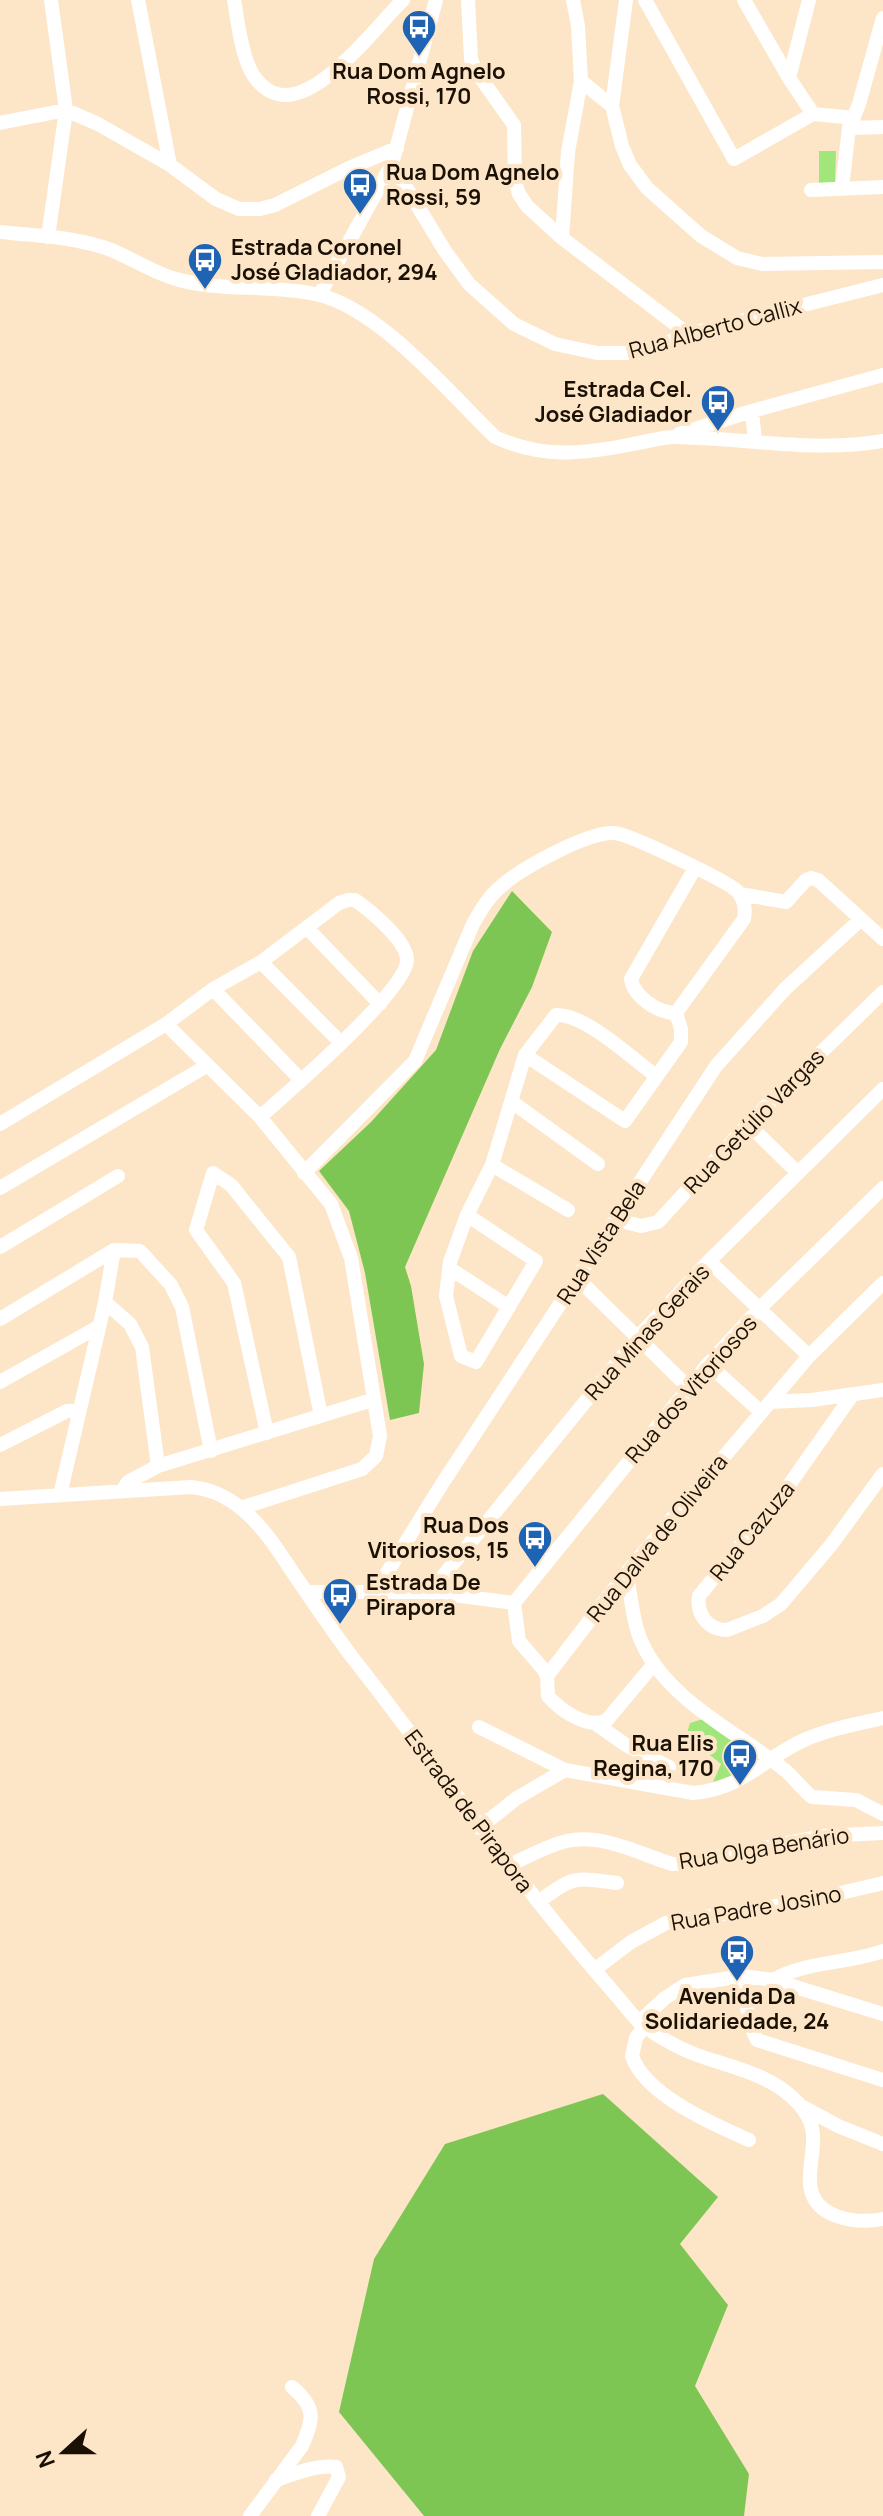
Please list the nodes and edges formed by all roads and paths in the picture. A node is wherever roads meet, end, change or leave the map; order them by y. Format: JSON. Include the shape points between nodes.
{"nodes":[{"id":1,"x":51,"y":0,"type":"edge"},
{"id":2,"x":138,"y":0,"type":"edge"},
{"id":3,"x":234,"y":0,"type":"edge"},
{"id":4,"x":403,"y":0,"type":"edge"},
{"id":5,"x":436,"y":0,"type":"edge"},
{"id":6,"x":468,"y":0,"type":"edge"},
{"id":7,"x":573,"y":0,"type":"edge"},
{"id":8,"x":626,"y":0,"type":"edge"},
{"id":9,"x":645,"y":0,"type":"edge"},
{"id":10,"x":744,"y":0,"type":"edge"},
{"id":11,"x":809,"y":0,"type":"edge"},
{"id":12,"x":883,"y":18,"type":"edge"},
{"id":13,"x":876,"y":72,"type":"edge"},
{"id":14,"x":789,"y":78,"type":"junction"},
{"id":15,"x":581,"y":81,"type":"junction"},
{"id":16,"x":612,"y":106,"type":"junction"},
{"id":17,"x":66,"y":110,"type":"junction"},
{"id":18,"x":813,"y":114,"type":"junction"},
{"id":19,"x":0,"y":123,"type":"edge"},
{"id":20,"x":851,"y":123,"type":"junction"},
{"id":21,"x":883,"y":127,"type":"edge"},
{"id":22,"x":397,"y":148,"type":"junction"},
{"id":23,"x":392,"y":164,"type":"junction"},
{"id":24,"x":170,"y":165,"type":"junction"},
{"id":25,"x":883,"y":187,"type":"edge"},
{"id":26,"x":842,"y":188,"type":"junction"},
{"id":27,"x":811,"y":190,"type":"dead end"},
{"id":28,"x":0,"y":232,"type":"edge"},
{"id":29,"x":48,"y":237,"type":"junction"},
{"id":30,"x":562,"y":238,"type":"junction"},
{"id":31,"x":883,"y":262,"type":"edge"},
{"id":32,"x":883,"y":285,"type":"edge"},
{"id":33,"x":320,"y":294,"type":"junction"},
{"id":34,"x":688,"y":334,"type":"junction"},
{"id":35,"x":883,"y":375,"type":"edge"},
{"id":36,"x":752,"y":411,"type":"junction"},
{"id":37,"x":671,"y":437,"type":"junction"},
{"id":38,"x":755,"y":441,"type":"junction"},
{"id":39,"x":883,"y":441,"type":"edge"},
{"id":40,"x":695,"y":868,"type":"junction"},
{"id":41,"x":740,"y":894,"type":"junction"},
{"id":42,"x":860,"y":920,"type":"junction"},
{"id":43,"x":307,"y":928,"type":"junction"},
{"id":44,"x":883,"y":939,"type":"edge"},
{"id":45,"x":261,"y":962,"type":"junction"},
{"id":46,"x":213,"y":989,"type":"junction"},
{"id":47,"x":883,"y":992,"type":"edge"},
{"id":48,"x":380,"y":1004,"type":"junction"},
{"id":49,"x":676,"y":1013,"type":"junction"},
{"id":50,"x":166,"y":1024,"type":"junction"},
{"id":51,"x":341,"y":1043,"type":"junction"},
{"id":52,"x":525,"y":1055,"type":"junction"},
{"id":53,"x":208,"y":1065,"type":"junction"},
{"id":54,"x":656,"y":1076,"type":"junction"},
{"id":55,"x":301,"y":1080,"type":"junction"},
{"id":56,"x":883,"y":1089,"type":"edge"},
{"id":57,"x":512,"y":1102,"type":"junction"},
{"id":58,"x":260,"y":1117,"type":"junction"},
{"id":59,"x":0,"y":1124,"type":"edge"},
{"id":60,"x":748,"y":1124,"type":"junction"},
{"id":61,"x":598,"y":1164,"type":"dead end"},
{"id":62,"x":492,"y":1165,"type":"junction"},
{"id":63,"x":304,"y":1173,"type":"junction"},
{"id":64,"x":798,"y":1173,"type":"junction"},
{"id":65,"x":118,"y":1176,"type":"dead end"},
{"id":66,"x":0,"y":1188,"type":"edge"},
{"id":67,"x":883,"y":1188,"type":"edge"},
{"id":68,"x":568,"y":1210,"type":"dead end"},
{"id":69,"x":467,"y":1215,"type":"junction"},
{"id":70,"x":617,"y":1220,"type":"junction"},
{"id":71,"x":0,"y":1247,"type":"edge"},
{"id":72,"x":114,"y":1250,"type":"junction"},
{"id":73,"x":709,"y":1261,"type":"junction"},
{"id":74,"x":449,"y":1268,"type":"junction"},
{"id":75,"x":577,"y":1278,"type":"junction"},
{"id":76,"x":883,"y":1283,"type":"edge"},
{"id":77,"x":105,"y":1302,"type":"junction"},
{"id":78,"x":509,"y":1307,"type":"junction"},
{"id":79,"x":760,"y":1308,"type":"junction"},
{"id":80,"x":0,"y":1319,"type":"edge"},
{"id":81,"x":98,"y":1327,"type":"junction"},
{"id":82,"x":638,"y":1337,"type":"junction"},
{"id":83,"x":809,"y":1356,"type":"junction"},
{"id":84,"x":708,"y":1364,"type":"junction"},
{"id":85,"x":0,"y":1382,"type":"edge"},
{"id":86,"x":688,"y":1387,"type":"junction"},
{"id":87,"x":880,"y":1387,"type":"edge"},
{"id":88,"x":853,"y":1394,"type":"junction"},
{"id":89,"x":372,"y":1400,"type":"junction"},
{"id":90,"x":765,"y":1407,"type":"junction"},
{"id":91,"x":79,"y":1411,"type":"junction"},
{"id":92,"x":321,"y":1416,"type":"junction"},
{"id":93,"x":267,"y":1433,"type":"junction"},
{"id":94,"x":0,"y":1445,"type":"edge"},
{"id":95,"x":211,"y":1451,"type":"junction"},
{"id":96,"x":158,"y":1466,"type":"junction"},
{"id":97,"x":883,"y":1474,"type":"edge"},
{"id":98,"x":122,"y":1491,"type":"junction"},
{"id":99,"x":60,"y":1495,"type":"junction"},
{"id":100,"x":0,"y":1499,"type":"edge"},
{"id":101,"x":241,"y":1508,"type":"junction"},
{"id":102,"x":626,"y":1573,"type":"junction"},
{"id":103,"x":306,"y":1592,"type":"junction"},
{"id":104,"x":375,"y":1592,"type":"junction"},
{"id":105,"x":430,"y":1592,"type":"junction"},
{"id":106,"x":514,"y":1603,"type":"junction"},
{"id":107,"x":653,"y":1665,"type":"junction"},
{"id":108,"x":547,"y":1676,"type":"junction"},
{"id":109,"x":883,"y":1718,"type":"edge"},
{"id":110,"x":596,"y":1724,"type":"junction"},
{"id":111,"x":479,"y":1727,"type":"dead end"},
{"id":112,"x":770,"y":1760,"type":"junction"},
{"id":113,"x":669,"y":1767,"type":"dead end"},
{"id":114,"x":565,"y":1770,"type":"junction"},
{"id":115,"x":883,"y":1814,"type":"edge"},
{"id":116,"x":479,"y":1828,"type":"junction"},
{"id":117,"x":883,"y":1833,"type":"edge"},
{"id":118,"x":509,"y":1865,"type":"junction"},
{"id":119,"x":617,"y":1883,"type":"dead end"},
{"id":120,"x":883,"y":1883,"type":"edge"},
{"id":121,"x":538,"y":1902,"type":"junction"},
{"id":122,"x":883,"y":1951,"type":"edge"},
{"id":123,"x":594,"y":1970,"type":"junction"},
{"id":124,"x":743,"y":1976,"type":"junction"},
{"id":125,"x":773,"y":1980,"type":"junction"},
{"id":126,"x":883,"y":2014,"type":"edge"},
{"id":127,"x":642,"y":2024,"type":"junction"},
{"id":128,"x":883,"y":2080,"type":"edge"},
{"id":129,"x":800,"y":2106,"type":"junction"},
{"id":130,"x":749,"y":2140,"type":"dead end"},
{"id":131,"x":883,"y":2144,"type":"edge"},
{"id":132,"x":883,"y":2219,"type":"edge"},
{"id":133,"x":292,"y":2387,"type":"dead end"},
{"id":134,"x":276,"y":2481,"type":"junction"},
{"id":135,"x":250,"y":2516,"type":"edge"},
{"id":136,"x":318,"y":2516,"type":"edge"}],
"edges":[{"from":1,"to":17,"type":"street"},
{"from":2,"to":24,"type":"street"},
{"from":3,"to":4,"type":"street","via":[[249,68],[259,84],[275,94],[292,95],[313,88],[335,71]]},
{"from":5,"to":22,"type":"street"},
{"from":6,"to":30,"type":"street","via":[[475,70],[514,125],[519,194]]},
{"from":7,"to":15,"type":"street"},
{"from":8,"to":16,"type":"street"},
{"from":9,"to":18,"type":"street","via":[[734,159]]},
{"from":10,"to":14,"type":"street"},
{"from":11,"to":14,"type":"street"},
{"from":12,"to":13,"type":"street"},
{"from":13,"to":20,"type":"street"},
{"from":14,"to":18,"type":"street"},
{"from":15,"to":16,"type":"street"},
{"from":15,"to":30,"type":"street","via":[[568,152]]},
{"from":16,"to":31,"type":"street","via":[[630,165],[647,188],[725,252],[762,264]]},
{"from":17,"to":19,"type":"street"},
{"from":17,"to":24,"type":"street"},
{"from":17,"to":29,"type":"street"},
{"from":18,"to":20,"type":"street"},
{"from":20,"to":21,"type":"street"},
{"from":20,"to":26,"type":"street"},
{"from":22,"to":23,"type":"street"},
{"from":22,"to":24,"type":"street","via":[[260,209],[239,209],[216,199]]},
{"from":23,"to":33,"type":"street"},
{"from":23,"to":34,"type":"street","name":"Rua Alberto Callix","via":[[469,284],[514,324],[555,344],[597,353],[648,351]]},
{"from":25,"to":26,"type":"street"},
{"from":26,"to":27,"type":"street"},
{"from":28,"to":29,"type":"street"},
{"from":29,"to":33,"type":"street","via":[[106,248],[176,279]]},
{"from":30,"to":34,"type":"street"},
{"from":32,"to":34,"type":"street","name":"Rua Alberto Callix"},
{"from":33,"to":37,"type":"street","via":[[383,331],[495,437],[515,447],[569,455]]},
{"from":35,"to":36,"type":"street"},
{"from":36,"to":37,"type":"street"},
{"from":36,"to":38,"type":"street"},
{"from":37,"to":38,"type":"street"},
{"from":38,"to":39,"type":"street","via":[[825,448]]},
{"from":40,"to":41,"type":"street"},
{"from":40,"to":49,"type":"street","via":[[631,979],[636,993],[659,1010]]},
{"from":40,"to":63,"type":"street","via":[[629,836],[607,833],[549,855],[507,881],[478,913],[415,1061]]},
{"from":41,"to":42,"type":"street","via":[[786,902],[811,878]]},
{"from":41,"to":49,"type":"street","via":[[744,919]]},
{"from":42,"to":44,"type":"street"},
{"from":42,"to":70,"type":"street","name":"Rua Vista Bela","via":[[785,989],[716,1066]]},
{"from":43,"to":45,"type":"street"},
{"from":43,"to":48,"type":"street"},
{"from":43,"to":48,"type":"street","via":[[339,903],[352,900],[399,940],[407,965]]},
{"from":45,"to":46,"type":"street"},
{"from":45,"to":51,"type":"street"},
{"from":46,"to":50,"type":"street"},
{"from":46,"to":55,"type":"street"},
{"from":47,"to":60,"type":"street","name":"Rua Getúlio Vargas"},
{"from":48,"to":51,"type":"street"},
{"from":49,"to":54,"type":"street","via":[[681,1042]]},
{"from":50,"to":53,"type":"street"},
{"from":50,"to":59,"type":"street"},
{"from":51,"to":55,"type":"street"},
{"from":52,"to":54,"type":"street","via":[[556,1015],[564,1015],[585,1023]]},
{"from":52,"to":54,"type":"street","via":[[625,1121]]},
{"from":52,"to":57,"type":"street"},
{"from":53,"to":58,"type":"street"},
{"from":53,"to":66,"type":"street"},
{"from":55,"to":58,"type":"street"},
{"from":56,"to":64,"type":"street","name":"Rua Minas Gerais"},
{"from":57,"to":61,"type":"street"},
{"from":57,"to":62,"type":"street"},
{"from":58,"to":63,"type":"street"},
{"from":60,"to":64,"type":"street"},
{"from":60,"to":70,"type":"street","name":"Rua Getúlio Vargas","via":[[658,1222],[641,1226]]},
{"from":62,"to":68,"type":"street"},
{"from":62,"to":69,"type":"street"},
{"from":63,"to":89,"type":"street","via":[[331,1204],[347,1246]]},
{"from":64,"to":73,"type":"street","name":"Rua Minas Gerais"},
{"from":65,"to":71,"type":"street"},
{"from":67,"to":79,"type":"street","name":"Rua dos Vitoriosos"},
{"from":69,"to":74,"type":"street"},
{"from":69,"to":78,"type":"street","via":[[536,1261]]},
{"from":70,"to":75,"type":"street","name":"Rua Vista Bela"},
{"from":72,"to":77,"type":"street"},
{"from":72,"to":80,"type":"street"},
{"from":72,"to":95,"type":"street","via":[[140,1251],[171,1285],[182,1307]]},
{"from":73,"to":79,"type":"street"},
{"from":73,"to":82,"type":"street","name":"Rua Minas Gerais"},
{"from":74,"to":78,"type":"street"},
{"from":74,"to":78,"type":"street","via":[[446,1296],[461,1356],[476,1362]]},
{"from":75,"to":82,"type":"street"},
{"from":75,"to":104,"type":"street","name":"Rua Vista Bela"},
{"from":76,"to":83,"type":"street","name":"Rua Dalva de Oliveira"},
{"from":77,"to":81,"type":"street"},
{"from":77,"to":96,"type":"street","via":[[130,1324],[142,1347]]},
{"from":79,"to":83,"type":"street"},
{"from":79,"to":84,"type":"street","name":"Rua dos Vitoriosos"},
{"from":81,"to":85,"type":"street"},
{"from":81,"to":91,"type":"street"},
{"from":82,"to":86,"type":"street"},
{"from":82,"to":105,"type":"street","name":"Rua Minas Gerais"},
{"from":83,"to":90,"type":"street","name":"Rua Dalva de Oliveira"},
{"from":84,"to":86,"type":"street","name":"Rua dos Vitoriosos"},
{"from":84,"to":90,"type":"street"},
{"from":86,"to":106,"type":"street","name":"Rua dos Vitoriosos"},
{"from":87,"to":88,"type":"street"},
{"from":88,"to":90,"type":"street"},
{"from":88,"to":97,"type":"street","name":"Rua Cazuza","via":[[782,1495],[699,1596],[704,1619],[727,1630],[772,1612]]},
{"from":89,"to":92,"type":"street"},
{"from":89,"to":101,"type":"street","via":[[380,1441],[367,1465]]},
{"from":90,"to":102,"type":"street","name":"Rua Dalva de Oliveira"},
{"from":91,"to":94,"type":"street","via":[[67,1411]]},
{"from":91,"to":99,"type":"street"},
{"from":92,"to":93,"type":"street"},
{"from":92,"to":93,"type":"street","via":[[289,1257],[231,1185],[213,1173],[196,1230],[234,1283]]},
{"from":93,"to":95,"type":"street"},
{"from":95,"to":96,"type":"street"},
{"from":96,"to":98,"type":"street"},
{"from":98,"to":99,"type":"street","name":"Estrada de Pirapora"},
{"from":98,"to":101,"type":"street","name":"Estrada de Pirapora","via":[[208,1488]]},
{"from":99,"to":100,"type":"street","name":"Estrada de Pirapora"},
{"from":101,"to":103,"type":"street","name":"Estrada de Pirapora"},
{"from":102,"to":107,"type":"street","via":[[633,1617]]},
{"from":102,"to":108,"type":"street","name":"Rua Dalva de Oliveira"},
{"from":103,"to":104,"type":"street"},
{"from":103,"to":116,"type":"street","name":"Estrada de Pirapora"},
{"from":104,"to":105,"type":"street"},
{"from":105,"to":106,"type":"street"},
{"from":106,"to":108,"type":"street","via":[[519,1641]]},
{"from":107,"to":110,"type":"street","via":[[607,1720]]},
{"from":107,"to":112,"type":"street","via":[[677,1690]]},
{"from":108,"to":110,"type":"street","via":[[553,1702]]},
{"from":109,"to":112,"type":"street","via":[[805,1740]]},
{"from":110,"to":113,"type":"street"},
{"from":111,"to":114,"type":"street"},
{"from":112,"to":114,"type":"street","via":[[732,1785],[693,1793]]},
{"from":112,"to":115,"type":"street","via":[[812,1797],[856,1800]]},
{"from":114,"to":116,"type":"street"},
{"from":116,"to":118,"type":"street","name":"Estrada de Pirapora"},
{"from":117,"to":118,"type":"street","name":"Rua Olga Benário","via":[[822,1836],[681,1864],[582,1839]]},
{"from":118,"to":121,"type":"street","name":"Estrada de Pirapora"},
{"from":119,"to":121,"type":"street","via":[[571,1880]]},
{"from":120,"to":123,"type":"street","name":"Rua Padre Josino","via":[[666,1923]]},
{"from":121,"to":123,"type":"street","name":"Estrada de Pirapora"},
{"from":122,"to":125,"type":"street","via":[[803,1967]]},
{"from":123,"to":127,"type":"street","name":"Estrada de Pirapora"},
{"from":124,"to":125,"type":"street"},
{"from":124,"to":127,"type":"street","via":[[685,1985]]},
{"from":124,"to":128,"type":"street","via":[[749,2023],[757,2040]]},
{"from":125,"to":126,"type":"street"},
{"from":127,"to":129,"type":"street","name":"Estrada de Pirapora","via":[[694,2054],[767,2080]]},
{"from":127,"to":130,"type":"street","via":[[632,2056],[644,2077],[675,2102]]},
{"from":129,"to":131,"type":"street","name":"Estrada de Pirapora"},
{"from":129,"to":132,"type":"street","via":[[813,2131],[810,2184],[818,2202],[842,2219]]},
{"from":133,"to":134,"type":"street","via":[[310,2406],[310,2424],[302,2446]]},
{"from":134,"to":135,"type":"street"},
{"from":134,"to":136,"type":"street","via":[[336,2467],[339,2477]]}]}
